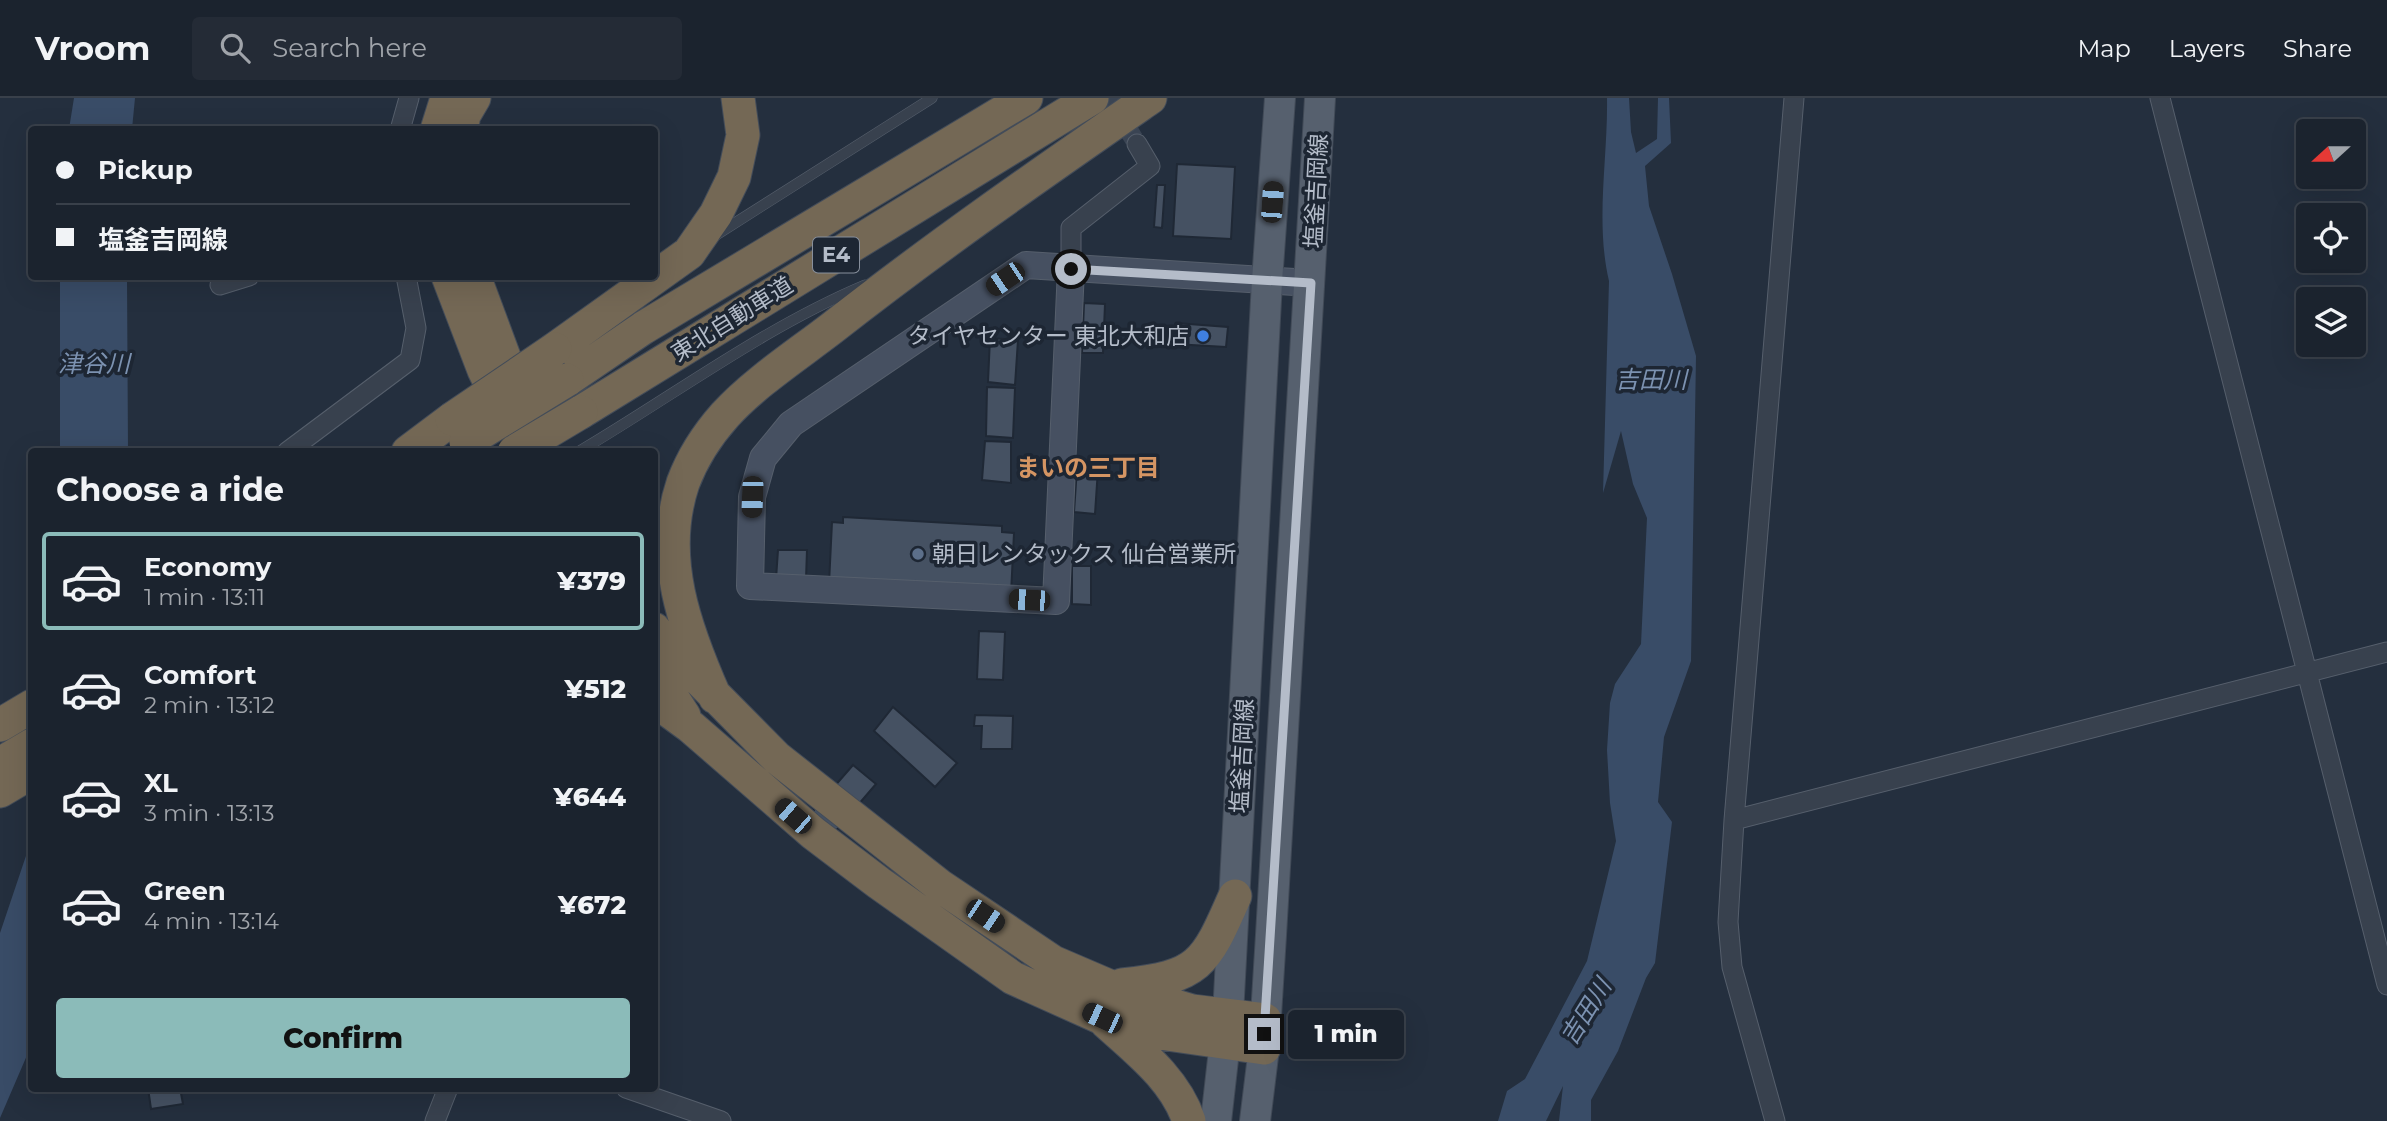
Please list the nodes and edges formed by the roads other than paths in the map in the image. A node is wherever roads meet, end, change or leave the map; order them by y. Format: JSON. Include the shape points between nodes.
{"nodes":[{"id":1,"x":408,"y":98,"type":"edge"},
{"id":2,"x":447,"y":98,"type":"edge"},
{"id":3,"x":474,"y":98,"type":"edge"},
{"id":4,"x":737,"y":98,"type":"edge"},
{"id":5,"x":932,"y":98,"type":"edge"},
{"id":6,"x":1026,"y":98,"type":"edge"},
{"id":7,"x":1092,"y":98,"type":"edge"},
{"id":8,"x":1150,"y":98,"type":"edge"},
{"id":9,"x":1280,"y":98,"type":"edge"},
{"id":10,"x":1320,"y":98,"type":"edge"},
{"id":11,"x":1794,"y":98,"type":"edge"},
{"id":12,"x":2160,"y":98,"type":"edge"},
{"id":13,"x":401,"y":126,"type":"edge"},
{"id":14,"x":438,"y":126,"type":"edge"},
{"id":15,"x":462,"y":126,"type":"edge"},
{"id":16,"x":1137,"y":144,"type":"tunnel mouth"},
{"id":17,"x":689,"y":253,"type":"junction"},
{"id":18,"x":911,"y":265,"type":"junction"},
{"id":19,"x":1071,"y":269,"type":"junction"},
{"id":20,"x":658,"y":275,"type":"edge"},
{"id":21,"x":236,"y":280,"type":"edge"},
{"id":22,"x":407,"y":280,"type":"edge"},
{"id":23,"x":450,"y":280,"type":"edge"},
{"id":24,"x":475,"y":280,"type":"edge"},
{"id":25,"x":651,"y":280,"type":"edge"},
{"id":26,"x":1267,"y":281,"type":"junction"},
{"id":27,"x":1311,"y":283,"type":"junction"},
{"id":28,"x":220,"y":285,"type":"dead end"},
{"id":29,"x":457,"y":438,"type":"edge"},
{"id":30,"x":292,"y":448,"type":"edge"},
{"id":31,"x":422,"y":448,"type":"edge"},
{"id":32,"x":521,"y":448,"type":"edge"},
{"id":33,"x":521,"y":448,"type":"edge"},
{"id":34,"x":545,"y":448,"type":"edge"},
{"id":35,"x":584,"y":448,"type":"edge"},
{"id":36,"x":658,"y":634,"type":"edge"},
{"id":37,"x":2387,"y":652,"type":"edge"},
{"id":38,"x":2306,"y":673,"type":"junction"},
{"id":39,"x":658,"y":675,"type":"edge"},
{"id":40,"x":715,"y":697,"type":"junction"},
{"id":41,"x":658,"y":703,"type":"edge"},
{"id":42,"x":28,"y":708,"type":"edge"},
{"id":43,"x":0,"y":725,"type":"edge"},
{"id":44,"x":691,"y":727,"type":"junction"},
{"id":45,"x":28,"y":747,"type":"edge"},
{"id":46,"x":0,"y":764,"type":"edge"},
{"id":47,"x":28,"y":774,"type":"edge"},
{"id":48,"x":0,"y":790,"type":"edge"},
{"id":49,"x":1734,"y":820,"type":"junction"},
{"id":50,"x":1235,"y":896,"type":"junction"},
{"id":51,"x":2387,"y":985,"type":"edge"},
{"id":52,"x":1109,"y":986,"type":"junction"},
{"id":53,"x":1102,"y":1018,"type":"junction"},
{"id":54,"x":1227,"y":1029,"type":"junction"},
{"id":55,"x":1264,"y":1034,"type":"junction"},
{"id":56,"x":446,"y":1092,"type":"edge"},
{"id":57,"x":637,"y":1092,"type":"edge"},
{"id":58,"x":435,"y":1121,"type":"edge"},
{"id":59,"x":721,"y":1121,"type":"edge"},
{"id":60,"x":1189,"y":1121,"type":"edge"},
{"id":61,"x":1216,"y":1121,"type":"edge"},
{"id":62,"x":1255,"y":1121,"type":"edge"},
{"id":63,"x":1774,"y":1121,"type":"edge"}],
"edges":[{"from":1,"to":13,"type":"street"},
{"from":2,"to":14,"type":"highway"},
{"from":3,"to":15,"type":"highway"},
{"from":4,"to":17,"type":"highway","via":[[743,135],[734,177]]},
{"from":5,"to":17,"type":"lane"},
{"from":6,"to":29,"type":"highway","name":"東北自動車道","number":"E4","bridge":true,"via":[[643,328],[567,380]]},
{"from":7,"to":32,"type":"highway","name":"東北自動車道","number":"E4","bridge":true},
{"from":8,"to":18,"type":"highway"},
{"from":9,"to":26,"type":"main road","name":"塩釜吉岡線"},
{"from":10,"to":27,"type":"main road","name":"塩釜吉岡線"},
{"from":11,"to":49,"type":"street"},
{"from":12,"to":38,"type":"street"},
{"from":16,"to":19,"type":"street","via":[[1150,166],[1071,228]]},
{"from":17,"to":20,"type":"highway","bridge":true},
{"from":18,"to":35,"type":"lane","via":[[831,299],[698,375]]},
{"from":18,"to":40,"type":"highway","via":[[726,414],[702,446],[684,482],[674,522],[679,601]]},
{"from":19,"to":19,"type":"street","via":[[1026,265],[791,424],[763,458],[752,497],[750,586],[1056,601]]},
{"from":19,"to":26,"type":"street"},
{"from":21,"to":28,"type":"street"},
{"from":22,"to":30,"type":"street","via":[[416,328],[410,360]]},
{"from":23,"to":33,"type":"highway","via":[[484,370]]},
{"from":24,"to":34,"type":"highway","via":[[505,362]]},
{"from":25,"to":29,"type":"highway","bridge":true,"via":[[555,349]]},
{"from":26,"to":27,"type":"street"},
{"from":26,"to":50,"type":"main road","name":"塩釜吉岡線"},
{"from":27,"to":55,"type":"main road","name":"塩釜吉岡線"},
{"from":29,"to":31,"type":"highway"},
{"from":36,"to":40,"type":"highway"},
{"from":37,"to":38,"type":"street"},
{"from":38,"to":49,"type":"street"},
{"from":38,"to":51,"type":"street"},
{"from":39,"to":44,"type":"highway"},
{"from":40,"to":52,"type":"highway","via":[[778,758],[940,886],[1053,962]]},
{"from":41,"to":44,"type":"highway"},
{"from":42,"to":43,"type":"highway"},
{"from":44,"to":53,"type":"highway","via":[[813,833],[1013,978]]},
{"from":45,"to":46,"type":"highway"},
{"from":47,"to":48,"type":"highway"},
{"from":49,"to":63,"type":"street","via":[[1728,922],[1732,967]]},
{"from":50,"to":52,"type":"highway","via":[[1217,939],[1189,970],[1160,981]]},
{"from":50,"to":54,"type":"main road","name":"塩釜吉岡線"},
{"from":52,"to":54,"type":"highway","via":[[1192,1011]]},
{"from":53,"to":54,"type":"highway","via":[[1146,1031]]},
{"from":53,"to":60,"type":"highway","via":[[1174,1089]]},
{"from":54,"to":55,"type":"highway"},
{"from":54,"to":61,"type":"main road","name":"塩釜吉岡線"},
{"from":55,"to":62,"type":"main road","name":"塩釜吉岡線"},
{"from":56,"to":58,"type":"street"},
{"from":57,"to":59,"type":"street"}]}
